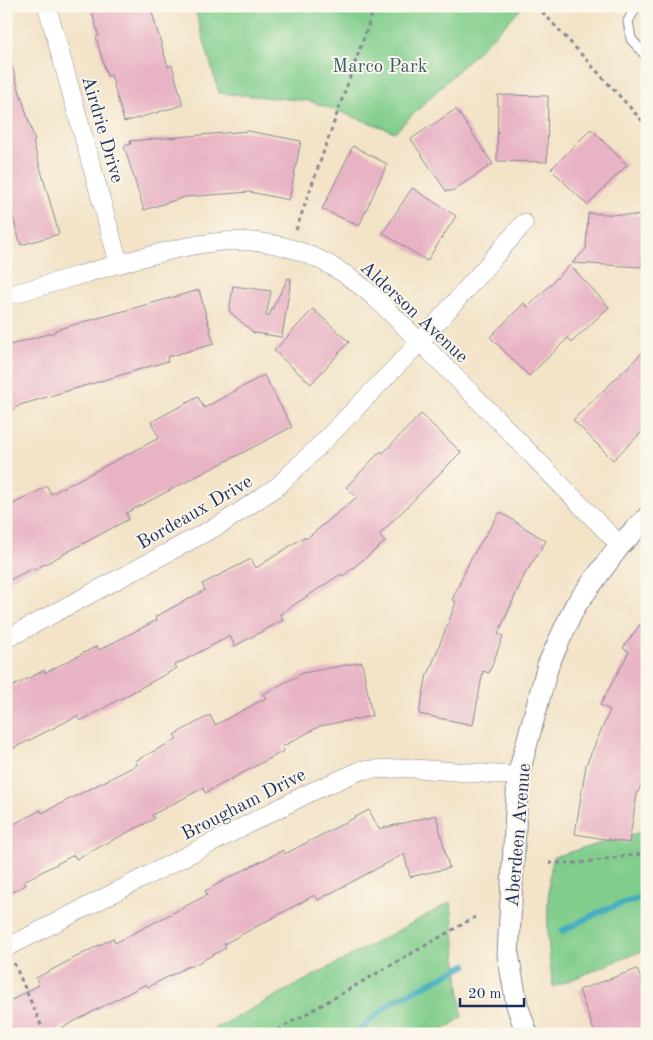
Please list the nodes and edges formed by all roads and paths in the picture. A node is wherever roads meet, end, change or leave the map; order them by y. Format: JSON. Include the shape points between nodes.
{"nodes":[{"id":1,"x":47,"y":6,"type":"edge"},
{"id":2,"x":374,"y":6,"type":"edge"},
{"id":3,"x":537,"y":6,"type":"edge"},
{"id":4,"x":637,"y":6,"type":"edge"},
{"id":5,"x":647,"y":58,"type":"edge"},
{"id":6,"x":647,"y":126,"type":"edge"},
{"id":7,"x":524,"y":223,"type":"dead end"},
{"id":8,"x":295,"y":233,"type":"dead end"},
{"id":9,"x":119,"y":264,"type":"junction"},
{"id":10,"x":6,"y":296,"type":"edge"},
{"id":11,"x":420,"y":342,"type":"junction"},
{"id":12,"x":647,"y":518,"type":"edge"},
{"id":13,"x":620,"y":545,"type":"junction"},
{"id":14,"x":6,"y":639,"type":"edge"},
{"id":15,"x":518,"y":776,"type":"junction"},
{"id":16,"x":647,"y":853,"type":"edge"},
{"id":17,"x":549,"y":863,"type":"dead end"},
{"id":18,"x":475,"y":917,"type":"dead end"},
{"id":19,"x":7,"y":948,"type":"edge"},
{"id":20,"x":45,"y":1034,"type":"edge"},
{"id":21,"x":271,"y":1034,"type":"edge"},
{"id":22,"x":526,"y":1034,"type":"edge"}],
"edges":[{"from":1,"to":9,"type":"street","name":"Airdrie Drive"},
{"from":2,"to":8,"type":"path"},
{"from":3,"to":6,"type":"path"},
{"from":4,"to":5,"type":"lane","via":[[628,21],[631,39]]},
{"from":7,"to":11,"type":"street","name":"Bordeaux Drive"},
{"from":9,"to":10,"type":"street","name":"Alderson Avenue"},
{"from":9,"to":11,"type":"street","name":"Alderson Avenue","via":[[202,243],[234,241],[285,246],[311,255],[343,273],[368,291]]},
{"from":11,"to":13,"type":"street","name":"Alderson Avenue"},
{"from":11,"to":14,"type":"street","name":"Bordeaux Drive","via":[[278,486],[223,523]]},
{"from":12,"to":13,"type":"street","name":"Aberdeen Avenue"},
{"from":13,"to":15,"type":"street","name":"Aberdeen Avenue","via":[[575,606],[548,665]]},
{"from":15,"to":19,"type":"street","name":"Brougham Drive","via":[[407,768],[362,770],[311,792]]},
{"from":15,"to":22,"type":"street","name":"Aberdeen Avenue","via":[[508,954]]},
{"from":16,"to":17,"type":"path","via":[[580,863]]},
{"from":18,"to":21,"type":"path"},
{"from":19,"to":20,"type":"path"}]}
